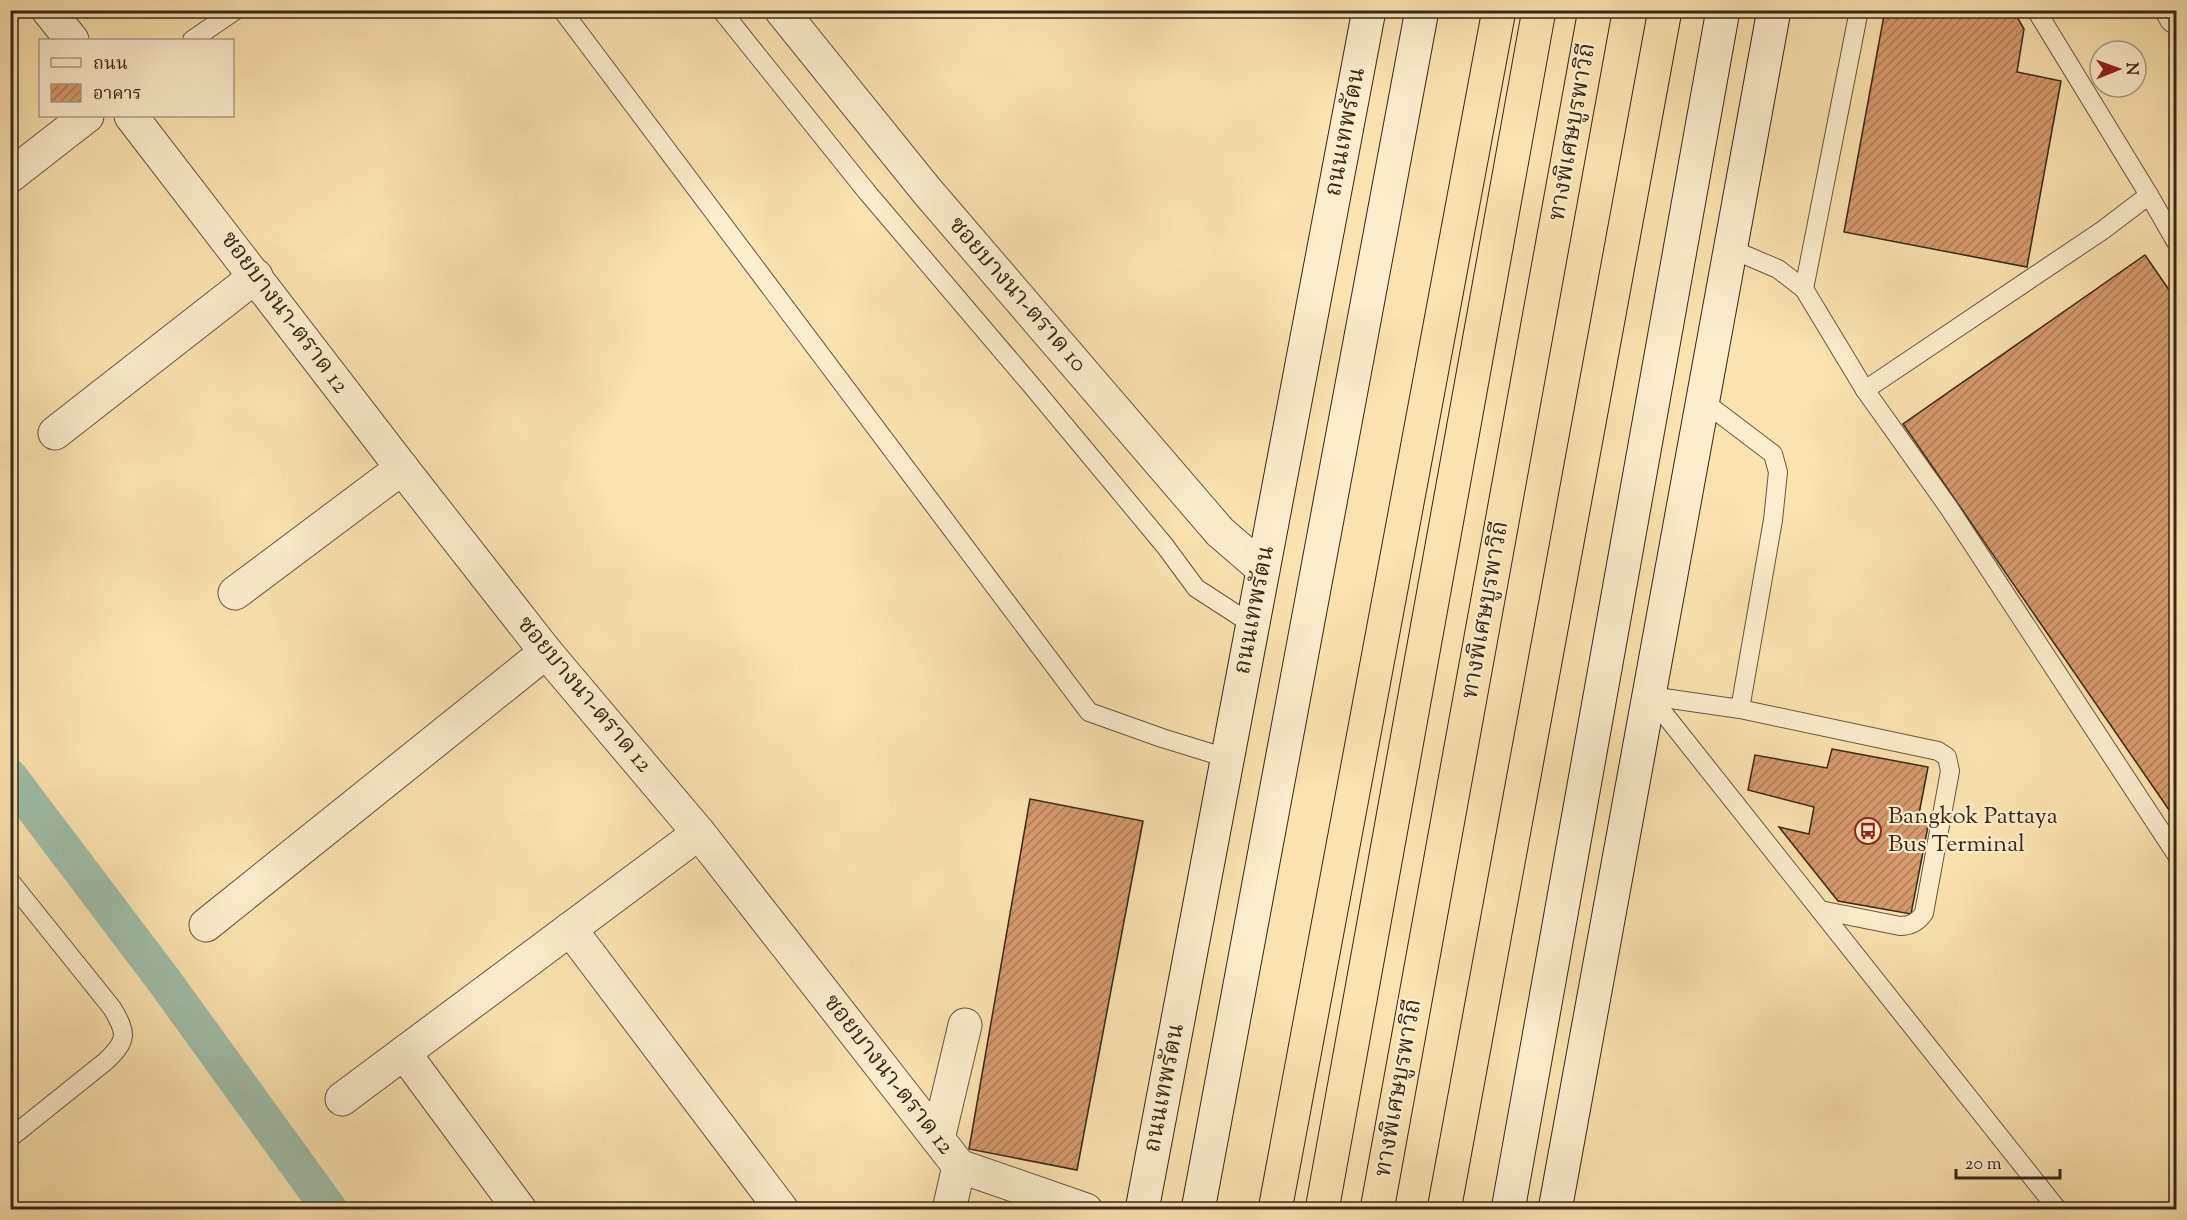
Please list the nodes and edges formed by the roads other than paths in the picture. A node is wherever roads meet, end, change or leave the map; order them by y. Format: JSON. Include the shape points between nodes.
{"nodes":[{"id":1,"x":48,"y":10,"type":"edge"},
{"id":2,"x":236,"y":10,"type":"edge"},
{"id":3,"x":562,"y":10,"type":"edge"},
{"id":4,"x":721,"y":10,"type":"edge"},
{"id":5,"x":781,"y":10,"type":"edge"},
{"id":6,"x":1369,"y":10,"type":"edge"},
{"id":7,"x":1422,"y":10,"type":"edge"},
{"id":8,"x":1499,"y":10,"type":"edge"},
{"id":9,"x":1539,"y":10,"type":"edge"},
{"id":10,"x":1595,"y":10,"type":"edge"},
{"id":11,"x":1665,"y":10,"type":"edge"},
{"id":12,"x":1723,"y":10,"type":"edge"},
{"id":13,"x":1774,"y":10,"type":"edge"},
{"id":14,"x":1858,"y":10,"type":"edge"},
{"id":15,"x":2036,"y":10,"type":"edge"},
{"id":16,"x":2172,"y":10,"type":"edge"},
{"id":17,"x":2176,"y":17,"type":"edge"},
{"id":18,"x":71,"y":39,"type":"edge"},
{"id":19,"x":193,"y":39,"type":"edge"},
{"id":20,"x":86,"y":117,"type":"edge"},
{"id":21,"x":132,"y":117,"type":"edge"},
{"id":22,"x":10,"y":176,"type":"edge"},
{"id":23,"x":2149,"y":195,"type":"junction"},
{"id":24,"x":2176,"y":242,"type":"edge"},
{"id":25,"x":1731,"y":249,"type":"junction"},
{"id":26,"x":256,"y":276,"type":"junction"},
{"id":27,"x":1804,"y":289,"type":"junction"},
{"id":28,"x":1865,"y":390,"type":"junction"},
{"id":29,"x":1703,"y":401,"type":"junction"},
{"id":30,"x":55,"y":433,"type":"dead end"},
{"id":31,"x":402,"y":468,"type":"junction"},
{"id":32,"x":1263,"y":569,"type":"junction"},
{"id":33,"x":235,"y":593,"type":"dead end"},
{"id":34,"x":1252,"y":625,"type":"junction"},
{"id":35,"x":546,"y":652,"type":"junction"},
{"id":36,"x":1650,"y":696,"type":"junction"},
{"id":37,"x":1740,"y":709,"type":"junction"},
{"id":38,"x":1227,"y":758,"type":"junction"},
{"id":39,"x":699,"y":833,"type":"junction"},
{"id":40,"x":2176,"y":854,"type":"edge"},
{"id":41,"x":10,"y":881,"type":"edge"},
{"id":42,"x":1820,"y":910,"type":"junction"},
{"id":43,"x":206,"y":925,"type":"dead end"},
{"id":44,"x":570,"y":929,"type":"junction"},
{"id":45,"x":965,"y":1025,"type":"dead end"},
{"id":46,"x":404,"y":1053,"type":"junction"},
{"id":47,"x":342,"y":1099,"type":"dead end"},
{"id":48,"x":10,"y":1138,"type":"edge"},
{"id":49,"x":938,"y":1139,"type":"junction"},
{"id":50,"x":959,"y":1166,"type":"junction"},
{"id":51,"x":520,"y":1209,"type":"edge"},
{"id":52,"x":782,"y":1209,"type":"edge"},
{"id":53,"x":949,"y":1209,"type":"edge"},
{"id":54,"x":1086,"y":1209,"type":"edge"},
{"id":55,"x":1142,"y":1209,"type":"edge"},
{"id":56,"x":1198,"y":1209,"type":"edge"},
{"id":57,"x":1275,"y":1209,"type":"edge"},
{"id":58,"x":1322,"y":1209,"type":"edge"},
{"id":59,"x":1377,"y":1209,"type":"edge"},
{"id":60,"x":1444,"y":1209,"type":"edge"},
{"id":61,"x":1508,"y":1209,"type":"edge"},
{"id":62,"x":1555,"y":1209,"type":"edge"},
{"id":63,"x":2058,"y":1209,"type":"edge"}],
"edges":[{"from":1,"to":18,"type":"main road"},
{"from":2,"to":19,"type":"lane"},
{"from":3,"to":38,"type":"lane","via":[[1089,711]]},
{"from":4,"to":34,"type":"lane","via":[[867,192],[1166,546],[1196,588]]},
{"from":5,"to":32,"type":"main road","name":"ซอยบางนา-ตราด 10","via":[[927,191],[1212,523]]},
{"from":6,"to":32,"type":"main road","name":"ถนนเทพรัตน"},
{"from":7,"to":56,"type":"main road"},
{"from":8,"to":57,"type":"highway"},
{"from":9,"to":58,"type":"highway"},
{"from":10,"to":59,"type":"highway","name":"ทางพิเศษบูรพาวิถี"},
{"from":11,"to":60,"type":"highway"},
{"from":12,"to":61,"type":"main road"},
{"from":13,"to":25,"type":"main road"},
{"from":14,"to":27,"type":"lane"},
{"from":15,"to":23,"type":"lane"},
{"from":16,"to":17,"type":"main road"},
{"from":20,"to":22,"type":"main road"},
{"from":21,"to":26,"type":"main road","name":"ซอยบางนา-ตราด 12"},
{"from":23,"to":24,"type":"lane"},
{"from":23,"to":28,"type":"lane"},
{"from":25,"to":27,"type":"lane","via":[[1778,269]]},
{"from":25,"to":29,"type":"main road"},
{"from":26,"to":30,"type":"main road"},
{"from":26,"to":31,"type":"main road","name":"ซอยบางนา-ตราด 12"},
{"from":27,"to":28,"type":"lane"},
{"from":28,"to":40,"type":"lane","via":[[1949,508]]},
{"from":29,"to":36,"type":"main road"},
{"from":29,"to":37,"type":"lane","via":[[1773,454],[1778,472]]},
{"from":31,"to":33,"type":"main road"},
{"from":31,"to":35,"type":"main road","name":"ซอยบางนา-ตราด 12"},
{"from":32,"to":34,"type":"main road","name":"ถนนเทพรัตน"},
{"from":34,"to":38,"type":"main road","name":"ถนนเทพรัตน"},
{"from":35,"to":39,"type":"main road","name":"ซอยบางนา-ตราด 12"},
{"from":35,"to":43,"type":"main road"},
{"from":36,"to":37,"type":"lane"},
{"from":36,"to":42,"type":"lane"},
{"from":36,"to":62,"type":"main road"},
{"from":37,"to":42,"type":"lane","via":[[1938,751],[1950,764],[1920,919],[1900,926]]},
{"from":38,"to":55,"type":"main road","name":"ถนนเทพรัตน"},
{"from":39,"to":44,"type":"main road"},
{"from":39,"to":49,"type":"main road","name":"ซอยบางนา-ตราด 12"},
{"from":41,"to":48,"type":"lane","via":[[112,1008],[123,1026],[124,1039],[120,1049]]},
{"from":42,"to":63,"type":"lane"},
{"from":44,"to":46,"type":"main road"},
{"from":44,"to":52,"type":"main road"},
{"from":45,"to":49,"type":"main road"},
{"from":46,"to":47,"type":"main road"},
{"from":46,"to":51,"type":"main road"},
{"from":49,"to":50,"type":"main road","name":"ซอยบางนา-ตราด 12"},
{"from":50,"to":53,"type":"main road"},
{"from":50,"to":54,"type":"main road","name":"ซอยบางนา-ตราด 12"}]}
